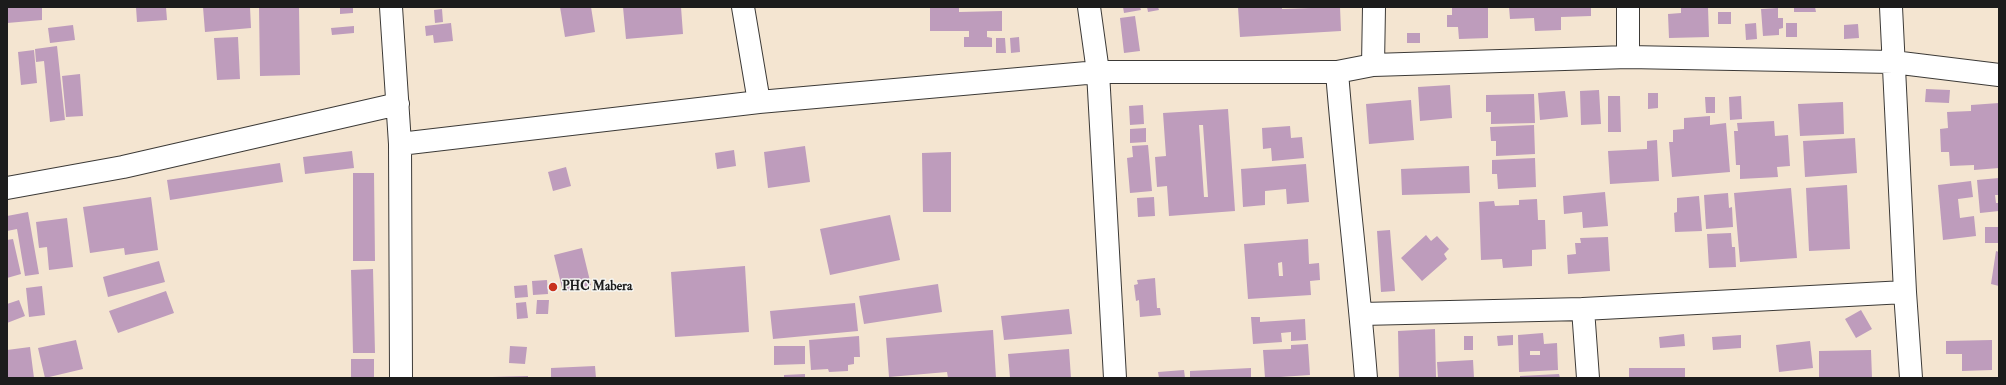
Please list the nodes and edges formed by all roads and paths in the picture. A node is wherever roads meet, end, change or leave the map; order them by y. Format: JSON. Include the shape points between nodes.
{"nodes":[{"id":1,"x":391,"y":7,"type":"edge"},
{"id":2,"x":743,"y":7,"type":"edge"},
{"id":3,"x":1089,"y":7,"type":"edge"},
{"id":4,"x":1374,"y":7,"type":"edge"},
{"id":5,"x":1628,"y":7,"type":"edge"},
{"id":6,"x":1891,"y":7,"type":"edge"},
{"id":7,"x":1628,"y":57,"type":"junction"},
{"id":8,"x":1893,"y":62,"type":"junction"},
{"id":9,"x":1373,"y":65,"type":"junction"},
{"id":10,"x":1098,"y":72,"type":"junction"},
{"id":11,"x":1337,"y":72,"type":"junction"},
{"id":12,"x":1999,"y":75,"type":"edge"},
{"id":13,"x":759,"y":102,"type":"junction"},
{"id":14,"x":398,"y":104,"type":"junction"},
{"id":15,"x":400,"y":144,"type":"junction"},
{"id":16,"x":7,"y":188,"type":"edge"},
{"id":17,"x":1904,"y":292,"type":"junction"},
{"id":18,"x":1583,"y":309,"type":"junction"},
{"id":19,"x":1361,"y":314,"type":"junction"},
{"id":20,"x":401,"y":378,"type":"edge"},
{"id":21,"x":1115,"y":378,"type":"edge"},
{"id":22,"x":1366,"y":378,"type":"edge"},
{"id":23,"x":1588,"y":378,"type":"edge"},
{"id":24,"x":1911,"y":378,"type":"edge"}],
"edges":[{"from":1,"to":14,"type":"street"},
{"from":2,"to":13,"type":"street"},
{"from":3,"to":10,"type":"street"},
{"from":4,"to":9,"type":"street"},
{"from":5,"to":7,"type":"street"},
{"from":6,"to":8,"type":"street"},
{"from":7,"to":8,"type":"street"},
{"from":7,"to":9,"type":"street"},
{"from":8,"to":12,"type":"street"},
{"from":8,"to":17,"type":"street"},
{"from":9,"to":11,"type":"street"},
{"from":10,"to":11,"type":"street"},
{"from":10,"to":13,"type":"street"},
{"from":10,"to":21,"type":"street"},
{"from":11,"to":19,"type":"street"},
{"from":13,"to":15,"type":"street"},
{"from":14,"to":15,"type":"street"},
{"from":14,"to":16,"type":"street","via":[[123,167]]},
{"from":15,"to":20,"type":"street"},
{"from":17,"to":18,"type":"street"},
{"from":17,"to":24,"type":"street"},
{"from":18,"to":19,"type":"street"},
{"from":18,"to":23,"type":"street"},
{"from":19,"to":22,"type":"street"}]}
